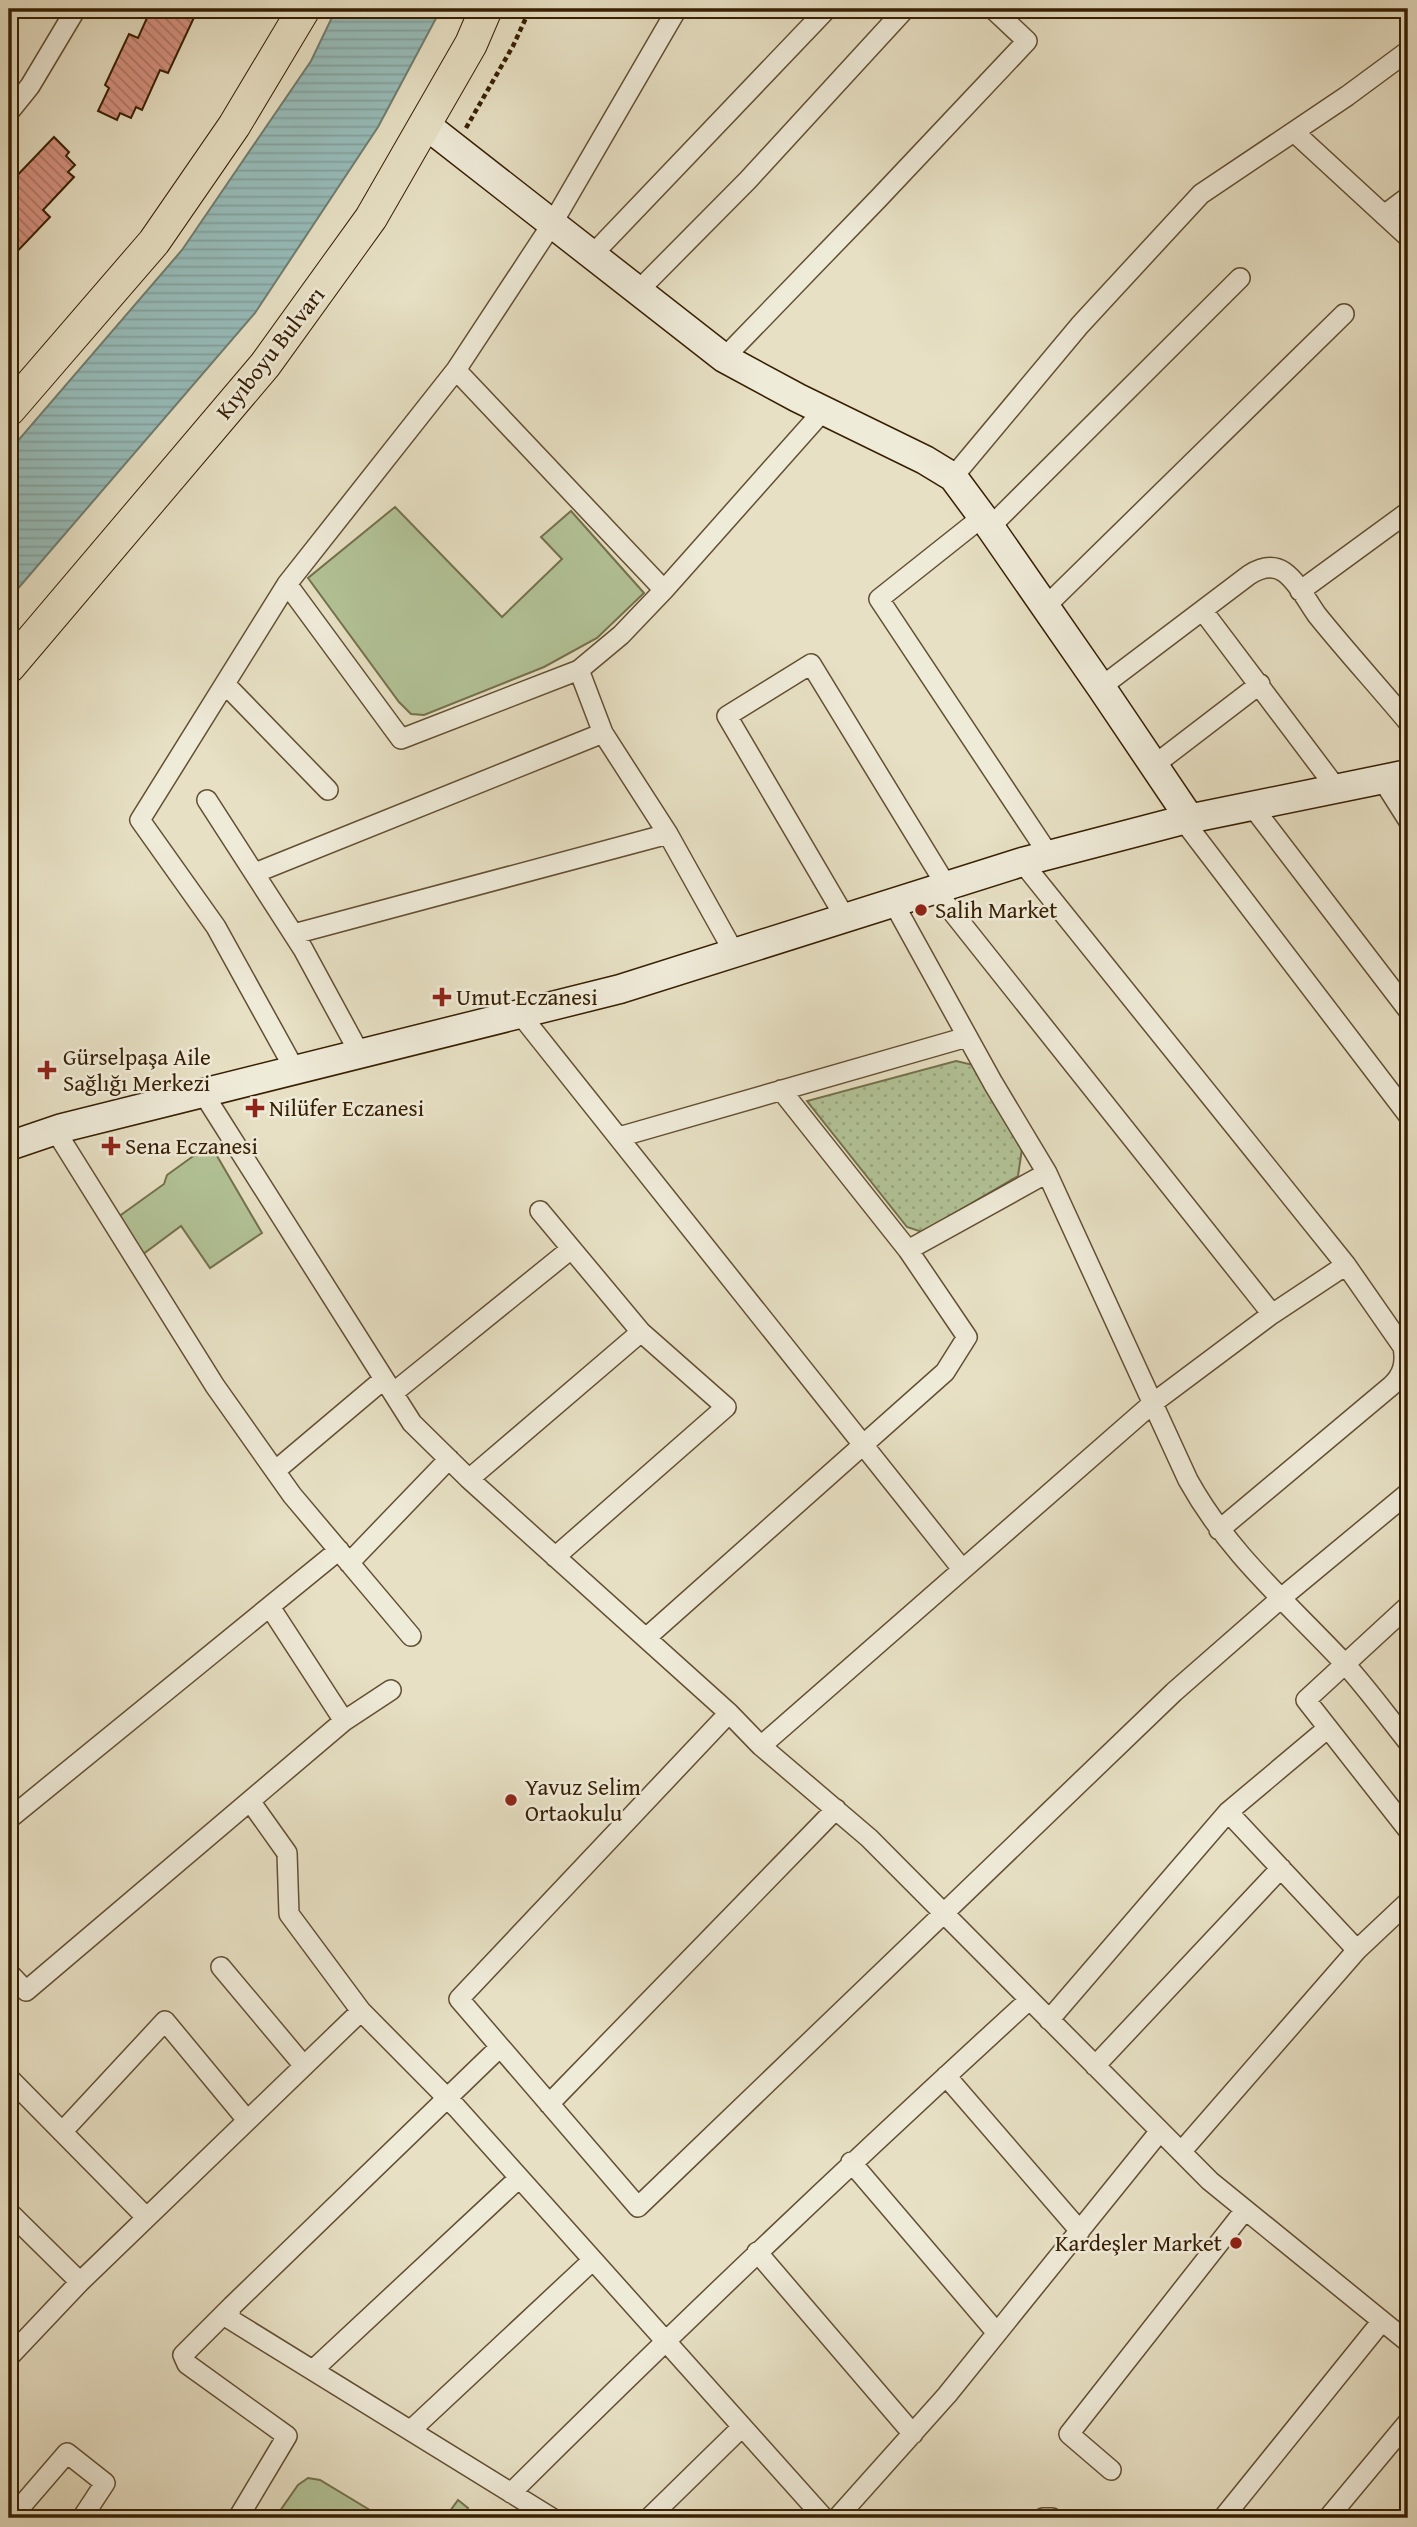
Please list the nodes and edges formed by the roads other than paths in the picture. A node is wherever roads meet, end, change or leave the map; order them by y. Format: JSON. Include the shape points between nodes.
{"nodes":[{"id":1,"x":76,"y":9,"type":"edge"},
{"id":2,"x":304,"y":9,"type":"edge"},
{"id":3,"x":486,"y":9,"type":"edge"},
{"id":4,"x":677,"y":9,"type":"edge"},
{"id":5,"x":827,"y":9,"type":"edge"},
{"id":6,"x":905,"y":9,"type":"edge"},
{"id":7,"x":993,"y":9,"type":"edge"},
{"id":8,"x":1408,"y":51,"type":"edge"},
{"id":9,"x":9,"y":112,"type":"edge"},
{"id":10,"x":426,"y":125,"type":"junction"},
{"id":11,"x":1294,"y":132,"type":"junction"},
{"id":12,"x":1408,"y":197,"type":"edge"},
{"id":13,"x":1384,"y":215,"type":"junction"},
{"id":14,"x":552,"y":224,"type":"junction"},
{"id":15,"x":1408,"y":237,"type":"edge"},
{"id":16,"x":593,"y":254,"type":"junction"},
{"id":17,"x":1240,"y":278,"type":"dead end"},
{"id":18,"x":639,"y":290,"type":"junction"},
{"id":19,"x":1344,"y":314,"type":"dead end"},
{"id":20,"x":724,"y":358,"type":"junction"},
{"id":21,"x":456,"y":370,"type":"junction"},
{"id":22,"x":9,"y":410,"type":"edge"},
{"id":23,"x":823,"y":411,"type":"junction"},
{"id":24,"x":953,"y":477,"type":"junction"},
{"id":25,"x":1408,"y":512,"type":"edge"},
{"id":26,"x":986,"y":522,"type":"junction"},
{"id":27,"x":286,"y":584,"type":"junction"},
{"id":28,"x":664,"y":590,"type":"junction"},
{"id":29,"x":1300,"y":591,"type":"junction"},
{"id":30,"x":1045,"y":607,"type":"junction"},
{"id":31,"x":1203,"y":611,"type":"junction"},
{"id":32,"x":9,"y":667,"type":"edge"},
{"id":33,"x":579,"y":670,"type":"junction"},
{"id":34,"x":225,"y":684,"type":"junction"},
{"id":35,"x":1259,"y":684,"type":"junction"},
{"id":36,"x":1101,"y":687,"type":"junction"},
{"id":37,"x":1408,"y":722,"type":"edge"},
{"id":38,"x":603,"y":733,"type":"junction"},
{"id":39,"x":1153,"y":766,"type":"junction"},
{"id":40,"x":1395,"y":777,"type":"edge"},
{"id":41,"x":1337,"y":789,"type":"junction"},
{"id":42,"x":328,"y":790,"type":"dead end"},
{"id":43,"x":207,"y":800,"type":"dead end"},
{"id":44,"x":1252,"y":806,"type":"junction"},
{"id":45,"x":1186,"y":819,"type":"junction"},
{"id":46,"x":1408,"y":820,"type":"edge"},
{"id":47,"x":668,"y":834,"type":"junction"},
{"id":48,"x":1049,"y":855,"type":"junction"},
{"id":49,"x":1022,"y":862,"type":"junction"},
{"id":50,"x":255,"y":873,"type":"junction"},
{"id":51,"x":940,"y":887,"type":"junction"},
{"id":52,"x":893,"y":902,"type":"junction"},
{"id":53,"x":846,"y":919,"type":"junction"},
{"id":54,"x":294,"y":934,"type":"junction"},
{"id":55,"x":735,"y":954,"type":"junction"},
{"id":56,"x":1408,"y":1010,"type":"edge"},
{"id":57,"x":520,"y":1014,"type":"junction"},
{"id":58,"x":967,"y":1037,"type":"junction"},
{"id":59,"x":360,"y":1054,"type":"junction"},
{"id":60,"x":295,"y":1070,"type":"junction"},
{"id":61,"x":781,"y":1090,"type":"junction"},
{"id":62,"x":203,"y":1093,"type":"junction"},
{"id":63,"x":1408,"y":1115,"type":"edge"},
{"id":64,"x":55,"y":1130,"type":"junction"},
{"id":65,"x":618,"y":1137,"type":"junction"},
{"id":66,"x":9,"y":1146,"type":"edge"},
{"id":67,"x":1047,"y":1173,"type":"junction"},
{"id":68,"x":540,"y":1211,"type":"dead end"},
{"id":69,"x":572,"y":1249,"type":"junction"},
{"id":70,"x":908,"y":1250,"type":"junction"},
{"id":71,"x":1346,"y":1265,"type":"junction"},
{"id":72,"x":1272,"y":1314,"type":"junction"},
{"id":73,"x":641,"y":1332,"type":"junction"},
{"id":74,"x":389,"y":1386,"type":"junction"},
{"id":75,"x":1153,"y":1404,"type":"junction"},
{"id":76,"x":864,"y":1445,"type":"junction"},
{"id":77,"x":449,"y":1459,"type":"junction"},
{"id":78,"x":275,"y":1471,"type":"junction"},
{"id":79,"x":469,"y":1479,"type":"junction"},
{"id":80,"x":1408,"y":1493,"type":"edge"},
{"id":81,"x":1219,"y":1530,"type":"junction"},
{"id":82,"x":344,"y":1557,"type":"junction"},
{"id":83,"x":555,"y":1557,"type":"junction"},
{"id":84,"x":962,"y":1569,"type":"junction"},
{"id":85,"x":1279,"y":1599,"type":"junction"},
{"id":86,"x":1408,"y":1606,"type":"edge"},
{"id":87,"x":270,"y":1607,"type":"junction"},
{"id":88,"x":411,"y":1636,"type":"dead end"},
{"id":89,"x":646,"y":1638,"type":"junction"},
{"id":90,"x":1345,"y":1664,"type":"junction"},
{"id":91,"x":391,"y":1690,"type":"dead end"},
{"id":92,"x":729,"y":1713,"type":"junction"},
{"id":93,"x":344,"y":1721,"type":"junction"},
{"id":94,"x":1328,"y":1728,"type":"junction"},
{"id":95,"x":1408,"y":1742,"type":"edge"},
{"id":96,"x":761,"y":1746,"type":"junction"},
{"id":97,"x":250,"y":1801,"type":"junction"},
{"id":98,"x":836,"y":1809,"type":"junction"},
{"id":99,"x":1228,"y":1812,"type":"junction"},
{"id":100,"x":9,"y":1819,"type":"edge"},
{"id":101,"x":1408,"y":1830,"type":"edge"},
{"id":102,"x":1281,"y":1868,"type":"junction"},
{"id":103,"x":1408,"y":1902,"type":"edge"},
{"id":104,"x":943,"y":1913,"type":"junction"},
{"id":105,"x":1357,"y":1950,"type":"junction"},
{"id":106,"x":221,"y":1967,"type":"dead end"},
{"id":107,"x":9,"y":1973,"type":"edge"},
{"id":108,"x":1029,"y":2000,"type":"junction"},
{"id":109,"x":362,"y":2011,"type":"junction"},
{"id":110,"x":1049,"y":2020,"type":"junction"},
{"id":111,"x":500,"y":2047,"type":"junction"},
{"id":112,"x":304,"y":2066,"type":"junction"},
{"id":113,"x":1095,"y":2066,"type":"junction"},
{"id":114,"x":946,"y":2076,"type":"junction"},
{"id":115,"x":9,"y":2078,"type":"edge"},
{"id":116,"x":446,"y":2097,"type":"junction"},
{"id":117,"x":549,"y":2104,"type":"junction"},
{"id":118,"x":247,"y":2120,"type":"junction"},
{"id":119,"x":1160,"y":2131,"type":"junction"},
{"id":120,"x":62,"y":2132,"type":"junction"},
{"id":121,"x":1181,"y":2152,"type":"junction"},
{"id":122,"x":851,"y":2162,"type":"junction"},
{"id":123,"x":519,"y":2178,"type":"junction"},
{"id":124,"x":1245,"y":2210,"type":"junction"},
{"id":125,"x":9,"y":2213,"type":"edge"},
{"id":126,"x":146,"y":2217,"type":"junction"},
{"id":127,"x":1080,"y":2231,"type":"junction"},
{"id":128,"x":757,"y":2252,"type":"junction"},
{"id":129,"x":593,"y":2260,"type":"junction"},
{"id":130,"x":80,"y":2282,"type":"junction"},
{"id":131,"x":232,"y":2306,"type":"junction"},
{"id":132,"x":1382,"y":2321,"type":"junction"},
{"id":133,"x":997,"y":2333,"type":"junction"},
{"id":134,"x":664,"y":2340,"type":"junction"},
{"id":135,"x":1408,"y":2342,"type":"edge"},
{"id":136,"x":9,"y":2357,"type":"edge"},
{"id":137,"x":313,"y":2370,"type":"junction"},
{"id":138,"x":1408,"y":2422,"type":"edge"},
{"id":139,"x":742,"y":2427,"type":"junction"},
{"id":140,"x":411,"y":2430,"type":"junction"},
{"id":141,"x":913,"y":2434,"type":"junction"},
{"id":142,"x":1111,"y":2470,"type":"dead end"},
{"id":143,"x":511,"y":2493,"type":"junction"},
{"id":144,"x":11,"y":2518,"type":"edge"},
{"id":145,"x":82,"y":2518,"type":"edge"},
{"id":146,"x":238,"y":2518,"type":"edge"},
{"id":147,"x":552,"y":2518,"type":"edge"},
{"id":148,"x":649,"y":2518,"type":"edge"},
{"id":149,"x":824,"y":2518,"type":"edge"},
{"id":150,"x":837,"y":2518,"type":"edge"},
{"id":151,"x":1043,"y":2518,"type":"edge"},
{"id":152,"x":1052,"y":2518,"type":"edge"},
{"id":153,"x":1223,"y":2518,"type":"edge"},
{"id":154,"x":1328,"y":2518,"type":"edge"}],
"edges":[{"from":1,"to":9,"type":"street"},
{"from":2,"to":22,"type":"main road","via":[[234,126],[154,242]]},
{"from":3,"to":10,"type":"main road","name":"Kıyıboyu Bulvarı"},
{"from":4,"to":14,"type":"street"},
{"from":5,"to":16,"type":"street"},
{"from":6,"to":18,"type":"street","via":[[748,180]]},
{"from":7,"to":20,"type":"street","via":[[1027,41]]},
{"from":8,"to":11,"type":"street"},
{"from":10,"to":14,"type":"main road"},
{"from":10,"to":32,"type":"main road","name":"Kıyıboyu Bulvarı","via":[[371,218],[265,365]]},
{"from":11,"to":13,"type":"street"},
{"from":11,"to":24,"type":"street","via":[[1201,194],[1080,325]]},
{"from":12,"to":13,"type":"street"},
{"from":13,"to":15,"type":"street"},
{"from":14,"to":16,"type":"main road"},
{"from":14,"to":21,"type":"street"},
{"from":16,"to":18,"type":"main road"},
{"from":17,"to":26,"type":"street"},
{"from":18,"to":20,"type":"main road"},
{"from":19,"to":30,"type":"street"},
{"from":20,"to":23,"type":"main road"},
{"from":21,"to":27,"type":"street"},
{"from":21,"to":28,"type":"street"},
{"from":23,"to":24,"type":"main road"},
{"from":23,"to":28,"type":"street"},
{"from":24,"to":26,"type":"main road"},
{"from":25,"to":29,"type":"street"},
{"from":26,"to":30,"type":"main road"},
{"from":26,"to":48,"type":"street","via":[[879,599]]},
{"from":27,"to":33,"type":"street","via":[[401,739]]},
{"from":27,"to":34,"type":"street"},
{"from":28,"to":33,"type":"street"},
{"from":29,"to":31,"type":"street","via":[[1283,571],[1261,568]]},
{"from":29,"to":37,"type":"street"},
{"from":30,"to":36,"type":"main road"},
{"from":31,"to":35,"type":"street"},
{"from":31,"to":36,"type":"street"},
{"from":33,"to":38,"type":"street"},
{"from":34,"to":42,"type":"street"},
{"from":34,"to":60,"type":"street","via":[[141,820],[216,927]]},
{"from":35,"to":39,"type":"street"},
{"from":35,"to":41,"type":"street"},
{"from":36,"to":39,"type":"main road"},
{"from":38,"to":47,"type":"street"},
{"from":38,"to":50,"type":"street"},
{"from":39,"to":45,"type":"main road"},
{"from":40,"to":41,"type":"main road"},
{"from":40,"to":46,"type":"street"},
{"from":41,"to":44,"type":"main road"},
{"from":43,"to":50,"type":"street"},
{"from":44,"to":45,"type":"main road"},
{"from":44,"to":56,"type":"street"},
{"from":45,"to":48,"type":"main road"},
{"from":45,"to":63,"type":"street"},
{"from":47,"to":54,"type":"street"},
{"from":47,"to":55,"type":"street"},
{"from":48,"to":49,"type":"main road"},
{"from":49,"to":51,"type":"main road"},
{"from":49,"to":71,"type":"street"},
{"from":50,"to":54,"type":"street"},
{"from":51,"to":52,"type":"main road"},
{"from":51,"to":53,"type":"street","via":[[811,664],[727,716]]},
{"from":51,"to":72,"type":"street"},
{"from":52,"to":53,"type":"main road"},
{"from":52,"to":58,"type":"street"},
{"from":53,"to":55,"type":"main road"},
{"from":54,"to":59,"type":"street"},
{"from":55,"to":57,"type":"main road"},
{"from":57,"to":59,"type":"main road"},
{"from":57,"to":65,"type":"street"},
{"from":58,"to":61,"type":"street"},
{"from":58,"to":67,"type":"street"},
{"from":59,"to":60,"type":"main road"},
{"from":60,"to":62,"type":"main road"},
{"from":61,"to":65,"type":"street"},
{"from":61,"to":70,"type":"street"},
{"from":62,"to":64,"type":"main road"},
{"from":62,"to":74,"type":"street"},
{"from":64,"to":66,"type":"main road"},
{"from":64,"to":78,"type":"street","via":[[215,1386]]},
{"from":65,"to":76,"type":"street"},
{"from":67,"to":70,"type":"street"},
{"from":67,"to":75,"type":"street"},
{"from":68,"to":69,"type":"street"},
{"from":69,"to":73,"type":"street"},
{"from":69,"to":74,"type":"street"},
{"from":70,"to":76,"type":"street","via":[[967,1336],[945,1371]]},
{"from":71,"to":72,"type":"street"},
{"from":71,"to":81,"type":"street","via":[[1403,1348],[1401,1374]]},
{"from":72,"to":75,"type":"street"},
{"from":73,"to":79,"type":"street"},
{"from":73,"to":83,"type":"street","via":[[726,1407]]},
{"from":74,"to":77,"type":"street","via":[[412,1423]]},
{"from":74,"to":78,"type":"street"},
{"from":75,"to":81,"type":"street","via":[[1188,1480]]},
{"from":75,"to":84,"type":"street"},
{"from":76,"to":84,"type":"street"},
{"from":76,"to":89,"type":"street"},
{"from":77,"to":79,"type":"street"},
{"from":77,"to":82,"type":"street"},
{"from":78,"to":82,"type":"street"},
{"from":79,"to":83,"type":"street"},
{"from":80,"to":85,"type":"street"},
{"from":81,"to":85,"type":"street"},
{"from":82,"to":87,"type":"street"},
{"from":82,"to":88,"type":"street"},
{"from":83,"to":89,"type":"street"},
{"from":84,"to":96,"type":"street"},
{"from":85,"to":90,"type":"street"},
{"from":85,"to":104,"type":"street","via":[[1174,1692]]},
{"from":86,"to":90,"type":"street"},
{"from":87,"to":93,"type":"street"},
{"from":87,"to":100,"type":"street"},
{"from":89,"to":92,"type":"street"},
{"from":90,"to":94,"type":"street","via":[[1306,1700]]},
{"from":90,"to":95,"type":"street"},
{"from":91,"to":93,"type":"street"},
{"from":92,"to":96,"type":"street"},
{"from":92,"to":111,"type":"street","via":[[458,1999]]},
{"from":93,"to":97,"type":"street"},
{"from":94,"to":99,"type":"street"},
{"from":94,"to":101,"type":"street"},
{"from":96,"to":98,"type":"street"},
{"from":97,"to":107,"type":"street","via":[[26,1991]]},
{"from":97,"to":109,"type":"street","via":[[287,1853],[289,1913]]},
{"from":98,"to":104,"type":"street"},
{"from":98,"to":117,"type":"street"},
{"from":99,"to":102,"type":"street"},
{"from":99,"to":110,"type":"street"},
{"from":102,"to":105,"type":"street"},
{"from":102,"to":113,"type":"street"},
{"from":103,"to":105,"type":"street"},
{"from":104,"to":108,"type":"street"},
{"from":104,"to":117,"type":"street","via":[[638,2207]]},
{"from":105,"to":121,"type":"street"},
{"from":106,"to":112,"type":"street"},
{"from":108,"to":110,"type":"street"},
{"from":108,"to":114,"type":"street"},
{"from":109,"to":112,"type":"street"},
{"from":109,"to":116,"type":"street"},
{"from":110,"to":113,"type":"street"},
{"from":111,"to":116,"type":"street"},
{"from":111,"to":117,"type":"street"},
{"from":112,"to":118,"type":"street"},
{"from":113,"to":119,"type":"street"},
{"from":114,"to":122,"type":"street"},
{"from":114,"to":127,"type":"street"},
{"from":115,"to":120,"type":"street"},
{"from":116,"to":123,"type":"street"},
{"from":116,"to":131,"type":"street"},
{"from":118,"to":120,"type":"street","via":[[165,2021]]},
{"from":118,"to":126,"type":"street"},
{"from":119,"to":121,"type":"street"},
{"from":119,"to":127,"type":"street"},
{"from":120,"to":126,"type":"street"},
{"from":121,"to":124,"type":"street"},
{"from":122,"to":128,"type":"street"},
{"from":122,"to":133,"type":"street"},
{"from":123,"to":129,"type":"street"},
{"from":123,"to":137,"type":"street"},
{"from":124,"to":132,"type":"street"},
{"from":124,"to":142,"type":"street","via":[[1069,2434]]},
{"from":125,"to":130,"type":"street"},
{"from":126,"to":130,"type":"street"},
{"from":127,"to":133,"type":"street"},
{"from":128,"to":134,"type":"street"},
{"from":128,"to":141,"type":"street"},
{"from":129,"to":134,"type":"street"},
{"from":129,"to":140,"type":"street"},
{"from":130,"to":136,"type":"street"},
{"from":131,"to":137,"type":"street","via":[[228,2318]]},
{"from":131,"to":146,"type":"street","via":[[183,2355],[187,2364],[287,2436]]},
{"from":132,"to":135,"type":"street"},
{"from":132,"to":153,"type":"street"},
{"from":133,"to":141,"type":"street"},
{"from":134,"to":139,"type":"street"},
{"from":134,"to":143,"type":"street"},
{"from":137,"to":140,"type":"street"},
{"from":138,"to":154,"type":"street"},
{"from":139,"to":148,"type":"street"},
{"from":139,"to":149,"type":"street"},
{"from":140,"to":143,"type":"street"},
{"from":141,"to":150,"type":"street"},
{"from":143,"to":147,"type":"street"},
{"from":144,"to":145,"type":"street","via":[[67,2453],[106,2483]]},
{"from":151,"to":152,"type":"street"}]}
